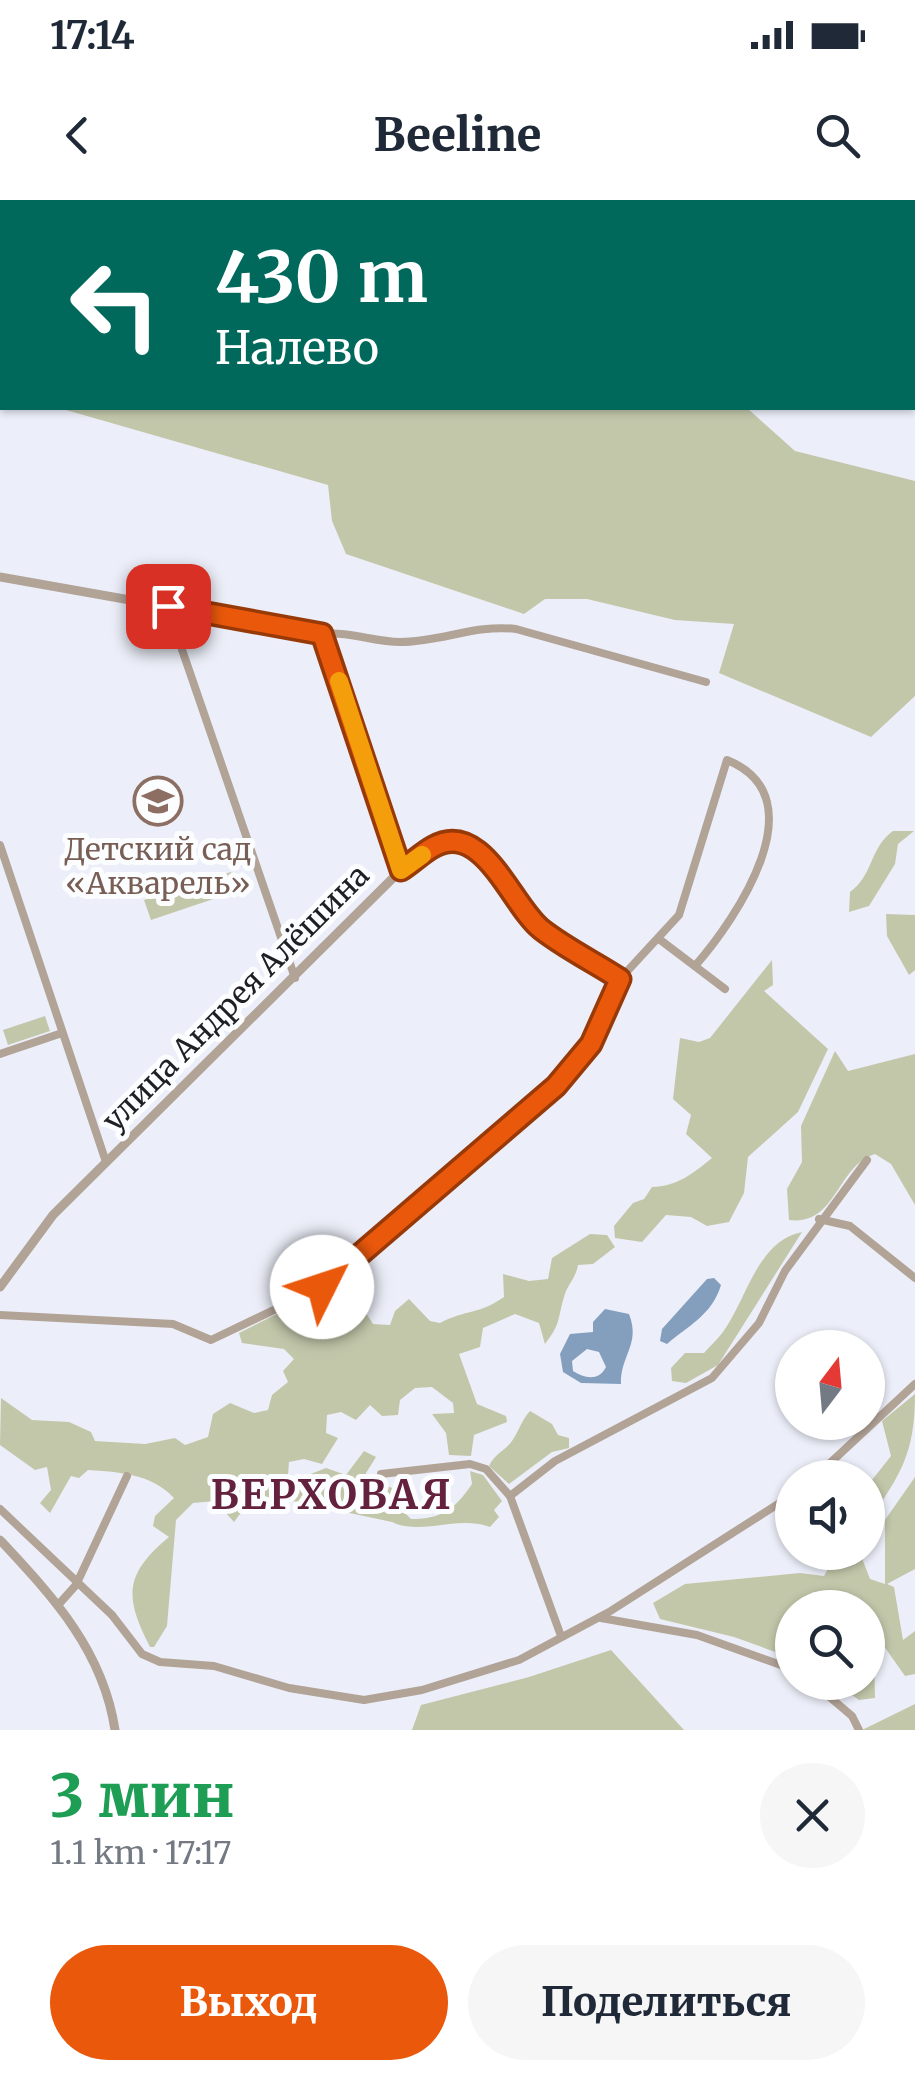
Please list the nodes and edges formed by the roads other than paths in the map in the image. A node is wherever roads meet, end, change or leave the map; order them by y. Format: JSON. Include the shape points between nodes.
{"nodes":[{"id":1,"x":0,"y":578,"type":"edge"},
{"id":2,"x":168,"y":606,"type":"junction"},
{"id":3,"x":322,"y":634,"type":"junction"},
{"id":4,"x":706,"y":682,"type":"dead end"},
{"id":5,"x":0,"y":845,"type":"edge"},
{"id":6,"x":2,"y":857,"type":"edge"},
{"id":7,"x":401,"y":870,"type":"junction"},
{"id":8,"x":659,"y":939,"type":"junction"},
{"id":9,"x":696,"y":966,"type":"junction"},
{"id":10,"x":294,"y":978,"type":"junction"},
{"id":11,"x":620,"y":979,"type":"junction"},
{"id":12,"x":725,"y":989,"type":"dead end"},
{"id":13,"x":62,"y":1034,"type":"junction"},
{"id":14,"x":0,"y":1054,"type":"edge"},
{"id":15,"x":867,"y":1160,"type":"dead end"},
{"id":16,"x":106,"y":1162,"type":"junction"},
{"id":17,"x":820,"y":1220,"type":"junction"},
{"id":18,"x":915,"y":1278,"type":"edge"},
{"id":19,"x":0,"y":1286,"type":"edge"},
{"id":20,"x":1,"y":1315,"type":"edge"},
{"id":21,"x":915,"y":1384,"type":"edge"},
{"id":22,"x":833,"y":1460,"type":"edge"},
{"id":23,"x":381,"y":1474,"type":"dead end"},
{"id":24,"x":127,"y":1476,"type":"dead end"},
{"id":25,"x":510,"y":1496,"type":"junction"},
{"id":26,"x":775,"y":1506,"type":"edge"},
{"id":27,"x":0,"y":1509,"type":"edge"},
{"id":28,"x":0,"y":1540,"type":"edge"},
{"id":29,"x":76,"y":1585,"type":"junction"},
{"id":30,"x":59,"y":1604,"type":"junction"},
{"id":31,"x":596,"y":1618,"type":"junction"},
{"id":32,"x":561,"y":1636,"type":"junction"},
{"id":33,"x":775,"y":1663,"type":"edge"},
{"id":34,"x":833,"y":1700,"type":"edge"},
{"id":35,"x":115,"y":1730,"type":"edge"},
{"id":36,"x":858,"y":1730,"type":"edge"}],
"edges":[{"from":1,"to":2,"type":"street"},
{"from":2,"to":3,"type":"street"},
{"from":2,"to":10,"type":"street"},
{"from":3,"to":4,"type":"street","via":[[398,642],[488,626],[516,628]]},
{"from":3,"to":7,"type":"street"},
{"from":5,"to":6,"type":"street"},
{"from":6,"to":13,"type":"street"},
{"from":7,"to":10,"type":"street","name":"улица Андрея Алёшина"},
{"from":7,"to":11,"type":"street","via":[[432,847],[464,844],[482,854],[538,927]]},
{"from":8,"to":9,"type":"street"},
{"from":8,"to":9,"type":"street","via":[[690,890],[727,760],[766,788],[771,817],[746,900]]},
{"from":8,"to":11,"type":"street"},
{"from":9,"to":12,"type":"street"},
{"from":10,"to":16,"type":"street","name":"улица Андрея Алёшина"},
{"from":11,"to":20,"type":"street","via":[[591,1044],[556,1086],[322,1287],[211,1340],[173,1324]]},
{"from":13,"to":14,"type":"street"},
{"from":13,"to":16,"type":"street"},
{"from":15,"to":17,"type":"street"},
{"from":16,"to":19,"type":"street","name":"улица Андрея Алёшина","via":[[53,1216]]},
{"from":17,"to":18,"type":"street","via":[[850,1226]]},
{"from":17,"to":25,"type":"street","via":[[758,1323],[712,1378],[555,1461]]},
{"from":21,"to":22,"type":"street"},
{"from":23,"to":25,"type":"street","via":[[470,1464],[486,1470]]},
{"from":24,"to":29,"type":"street"},
{"from":25,"to":32,"type":"street"},
{"from":26,"to":31,"type":"street"},
{"from":27,"to":29,"type":"street"},
{"from":28,"to":30,"type":"street"},
{"from":29,"to":30,"type":"street"},
{"from":29,"to":32,"type":"street","via":[[112,1615],[142,1654],[160,1662],[214,1666],[288,1688],[364,1700],[482,1674]]},
{"from":30,"to":35,"type":"street","via":[[91,1653]]},
{"from":31,"to":32,"type":"street"},
{"from":31,"to":33,"type":"street","via":[[697,1635]]},
{"from":34,"to":36,"type":"street"}]}
